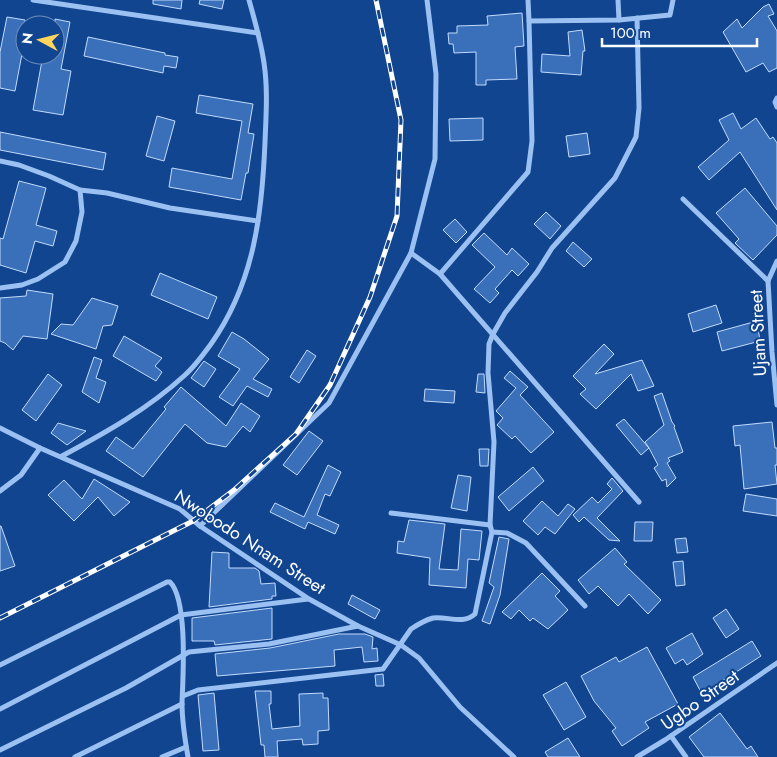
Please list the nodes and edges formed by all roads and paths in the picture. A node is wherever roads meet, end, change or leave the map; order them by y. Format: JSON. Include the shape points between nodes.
{"nodes":[{"id":1,"x":33,"y":0,"type":"edge"},
{"id":2,"x":249,"y":0,"type":"edge"},
{"id":3,"x":427,"y":0,"type":"edge"},
{"id":4,"x":528,"y":0,"type":"edge"},
{"id":5,"x":618,"y":0,"type":"edge"},
{"id":6,"x":672,"y":0,"type":"edge"},
{"id":7,"x":637,"y":18,"type":"junction"},
{"id":8,"x":619,"y":20,"type":"junction"},
{"id":9,"x":529,"y":21,"type":"junction"},
{"id":10,"x":258,"y":33,"type":"junction"},
{"id":11,"x":777,"y":98,"type":"edge"},
{"id":12,"x":777,"y":107,"type":"edge"},
{"id":13,"x":0,"y":161,"type":"edge"},
{"id":14,"x":80,"y":190,"type":"junction"},
{"id":15,"x":683,"y":199,"type":"dead end"},
{"id":16,"x":258,"y":221,"type":"junction"},
{"id":17,"x":410,"y":253,"type":"junction"},
{"id":18,"x":777,"y":261,"type":"edge"},
{"id":19,"x":440,"y":274,"type":"junction"},
{"id":20,"x":768,"y":281,"type":"junction"},
{"id":21,"x":0,"y":288,"type":"edge"},
{"id":22,"x":493,"y":334,"type":"junction"},
{"id":23,"x":777,"y":405,"type":"edge"},
{"id":24,"x":0,"y":428,"type":"edge"},
{"id":25,"x":40,"y":448,"type":"junction"},
{"id":26,"x":62,"y":456,"type":"junction"},
{"id":27,"x":0,"y":492,"type":"edge"},
{"id":28,"x":639,"y":502,"type":"dead end"},
{"id":29,"x":391,"y":513,"type":"dead end"},
{"id":30,"x":200,"y":526,"type":"junction"},
{"id":31,"x":490,"y":526,"type":"junction"},
{"id":32,"x":492,"y":532,"type":"junction"},
{"id":33,"x":309,"y":599,"type":"junction"},
{"id":34,"x":585,"y":606,"type":"dead end"},
{"id":35,"x":181,"y":615,"type":"junction"},
{"id":36,"x":358,"y":626,"type":"junction"},
{"id":37,"x":401,"y":645,"type":"junction"},
{"id":38,"x":184,"y":654,"type":"junction"},
{"id":39,"x":777,"y":663,"type":"edge"},
{"id":40,"x":0,"y":665,"type":"edge"},
{"id":41,"x":183,"y":696,"type":"junction"},
{"id":42,"x":182,"y":704,"type":"junction"},
{"id":43,"x":0,"y":709,"type":"edge"},
{"id":44,"x":671,"y":736,"type":"junction"},
{"id":45,"x":186,"y":747,"type":"junction"},
{"id":46,"x":0,"y":750,"type":"edge"},
{"id":47,"x":75,"y":757,"type":"edge"},
{"id":48,"x":162,"y":757,"type":"edge"},
{"id":49,"x":188,"y":757,"type":"edge"},
{"id":50,"x":514,"y":757,"type":"edge"},
{"id":51,"x":637,"y":757,"type":"edge"},
{"id":52,"x":686,"y":757,"type":"edge"}],
"edges":[{"from":1,"to":10,"type":"street"},
{"from":2,"to":10,"type":"street"},
{"from":3,"to":17,"type":"street","via":[[436,74],[435,159]]},
{"from":4,"to":9,"type":"street"},
{"from":5,"to":8,"type":"street"},
{"from":6,"to":7,"type":"street","via":[[670,15]]},
{"from":7,"to":8,"type":"street"},
{"from":7,"to":22,"type":"street","via":[[639,108],[636,137],[615,178],[552,248]]},
{"from":8,"to":9,"type":"street"},
{"from":9,"to":19,"type":"street","via":[[532,140],[528,172]]},
{"from":10,"to":16,"type":"street","via":[[266,91],[264,169]]},
{"from":11,"to":12,"type":"street"},
{"from":13,"to":14,"type":"street","via":[[19,165]]},
{"from":14,"to":16,"type":"street"},
{"from":14,"to":21,"type":"street","via":[[82,212],[76,241],[65,262],[38,280]]},
{"from":15,"to":20,"type":"street"},
{"from":16,"to":26,"type":"street","via":[[252,254],[235,305],[201,358],[186,375],[147,406]]},
{"from":17,"to":19,"type":"street"},
{"from":17,"to":30,"type":"street","via":[[329,404]]},
{"from":18,"to":20,"type":"street","name":"Ujam Street"},
{"from":19,"to":22,"type":"street"},
{"from":20,"to":23,"type":"street","name":"Ujam Street"},
{"from":22,"to":28,"type":"street"},
{"from":22,"to":31,"type":"street","via":[[488,373],[494,442]]},
{"from":24,"to":25,"type":"street","name":"Nwobodo Nnam Street"},
{"from":25,"to":26,"type":"street","name":"Nwobodo Nnam Street"},
{"from":25,"to":27,"type":"street","via":[[21,475]]},
{"from":26,"to":30,"type":"street","name":"Nwobodo Nnam Street","via":[[180,509]]},
{"from":29,"to":31,"type":"street"},
{"from":30,"to":33,"type":"street","name":"Nwobodo Nnam Street"},
{"from":31,"to":32,"type":"street"},
{"from":32,"to":34,"type":"street","via":[[507,533],[526,543]]},
{"from":32,"to":37,"type":"street","via":[[475,614],[462,620],[431,618],[411,629]]},
{"from":33,"to":35,"type":"street"},
{"from":33,"to":36,"type":"street","name":"Nwobodo Nnam Street"},
{"from":35,"to":38,"type":"street"},
{"from":35,"to":40,"type":"street","via":[[174,588],[167,582]]},
{"from":35,"to":43,"type":"street"},
{"from":36,"to":37,"type":"street","name":"Nwobodo Nnam Street"},
{"from":36,"to":38,"type":"street","via":[[269,644]]},
{"from":37,"to":41,"type":"street","via":[[382,669],[198,690]]},
{"from":37,"to":50,"type":"street","name":"Nwobodo Nnam Street","via":[[420,658],[460,707]]},
{"from":38,"to":41,"type":"street"},
{"from":38,"to":46,"type":"street","via":[[126,688]]},
{"from":39,"to":44,"type":"street","name":"Ugbo Street"},
{"from":41,"to":42,"type":"street"},
{"from":42,"to":45,"type":"street"},
{"from":42,"to":47,"type":"street"},
{"from":44,"to":51,"type":"street","name":"Ugbo Street"},
{"from":44,"to":52,"type":"street"},
{"from":45,"to":48,"type":"street"},
{"from":45,"to":49,"type":"street"}]}
